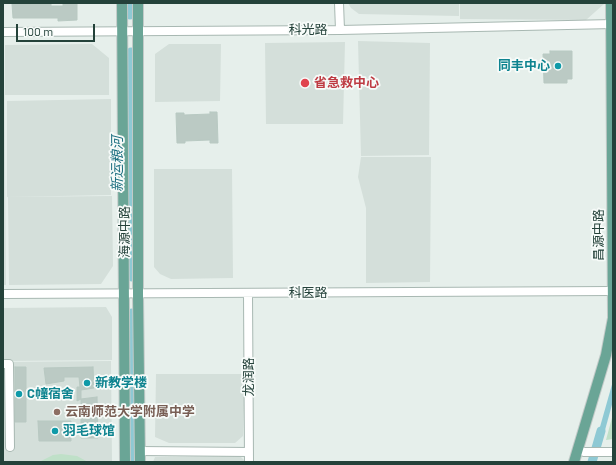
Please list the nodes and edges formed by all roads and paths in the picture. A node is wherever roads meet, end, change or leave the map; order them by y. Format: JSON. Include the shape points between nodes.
{"nodes":[{"id":1,"x":122,"y":3,"type":"edge"},
{"id":2,"x":138,"y":3,"type":"edge"},
{"id":3,"x":339,"y":3,"type":"edge"},
{"id":4,"x":611,"y":3,"type":"edge"},
{"id":5,"x":612,"y":24,"type":"edge"},
{"id":6,"x":340,"y":30,"type":"junction"},
{"id":7,"x":122,"y":31,"type":"junction"},
{"id":8,"x":139,"y":31,"type":"junction"},
{"id":9,"x":3,"y":32,"type":"edge"},
{"id":10,"x":613,"y":199,"type":"edge"},
{"id":11,"x":613,"y":291,"type":"edge"},
{"id":12,"x":248,"y":293,"type":"junction"},
{"id":13,"x":3,"y":294,"type":"edge"},
{"id":14,"x":124,"y":294,"type":"junction"},
{"id":15,"x":138,"y":294,"type":"junction"},
{"id":16,"x":613,"y":352,"type":"edge"},
{"id":17,"x":3,"y":364,"type":"edge"},
{"id":18,"x":10,"y":447,"type":"dead end"},
{"id":19,"x":140,"y":451,"type":"junction"},
{"id":20,"x":581,"y":451,"type":"junction"},
{"id":21,"x":249,"y":452,"type":"junction"},
{"id":22,"x":613,"y":452,"type":"edge"},
{"id":23,"x":125,"y":462,"type":"edge"},
{"id":24,"x":140,"y":462,"type":"edge"},
{"id":25,"x":249,"y":462,"type":"edge"},
{"id":26,"x":574,"y":462,"type":"edge"},
{"id":27,"x":581,"y":462,"type":"edge"}],
"edges":[{"from":1,"to":7,"type":"main road","name":"海源中路"},
{"from":2,"to":8,"type":"main road","name":"海源中路"},
{"from":3,"to":6,"type":"street"},
{"from":4,"to":5,"type":"main road","name":"昌源中路"},
{"from":5,"to":6,"type":"street","name":"科光路"},
{"from":5,"to":10,"type":"main road","name":"昌源中路"},
{"from":6,"to":8,"type":"street","name":"科光路"},
{"from":7,"to":8,"type":"street","name":"科光路"},
{"from":7,"to":9,"type":"street","name":"科光路"},
{"from":7,"to":14,"type":"main road","name":"海源中路"},
{"from":8,"to":15,"type":"main road","name":"海源中路"},
{"from":10,"to":11,"type":"main road","name":"昌源中路"},
{"from":11,"to":12,"type":"street","name":"科医路"},
{"from":11,"to":20,"type":"main road","name":"昌源中路","via":[[613,318],[609,341]]},
{"from":12,"to":15,"type":"street","name":"科医路"},
{"from":12,"to":21,"type":"street","name":"龙润路"},
{"from":13,"to":14,"type":"street","name":"科医路"},
{"from":14,"to":15,"type":"street","name":"科医路"},
{"from":14,"to":23,"type":"main road","name":"海源中路"},
{"from":15,"to":19,"type":"main road","name":"海源中路"},
{"from":16,"to":20,"type":"main road","name":"昌源中路"},
{"from":17,"to":18,"type":"street","via":[[9,364]]},
{"from":19,"to":21,"type":"street"},
{"from":19,"to":24,"type":"main road","name":"海源中路"},
{"from":20,"to":22,"type":"street"},
{"from":20,"to":26,"type":"main road","name":"昌源中路"},
{"from":20,"to":27,"type":"main road","name":"昌源中路"},
{"from":21,"to":25,"type":"street","name":"龙润路"}]}
